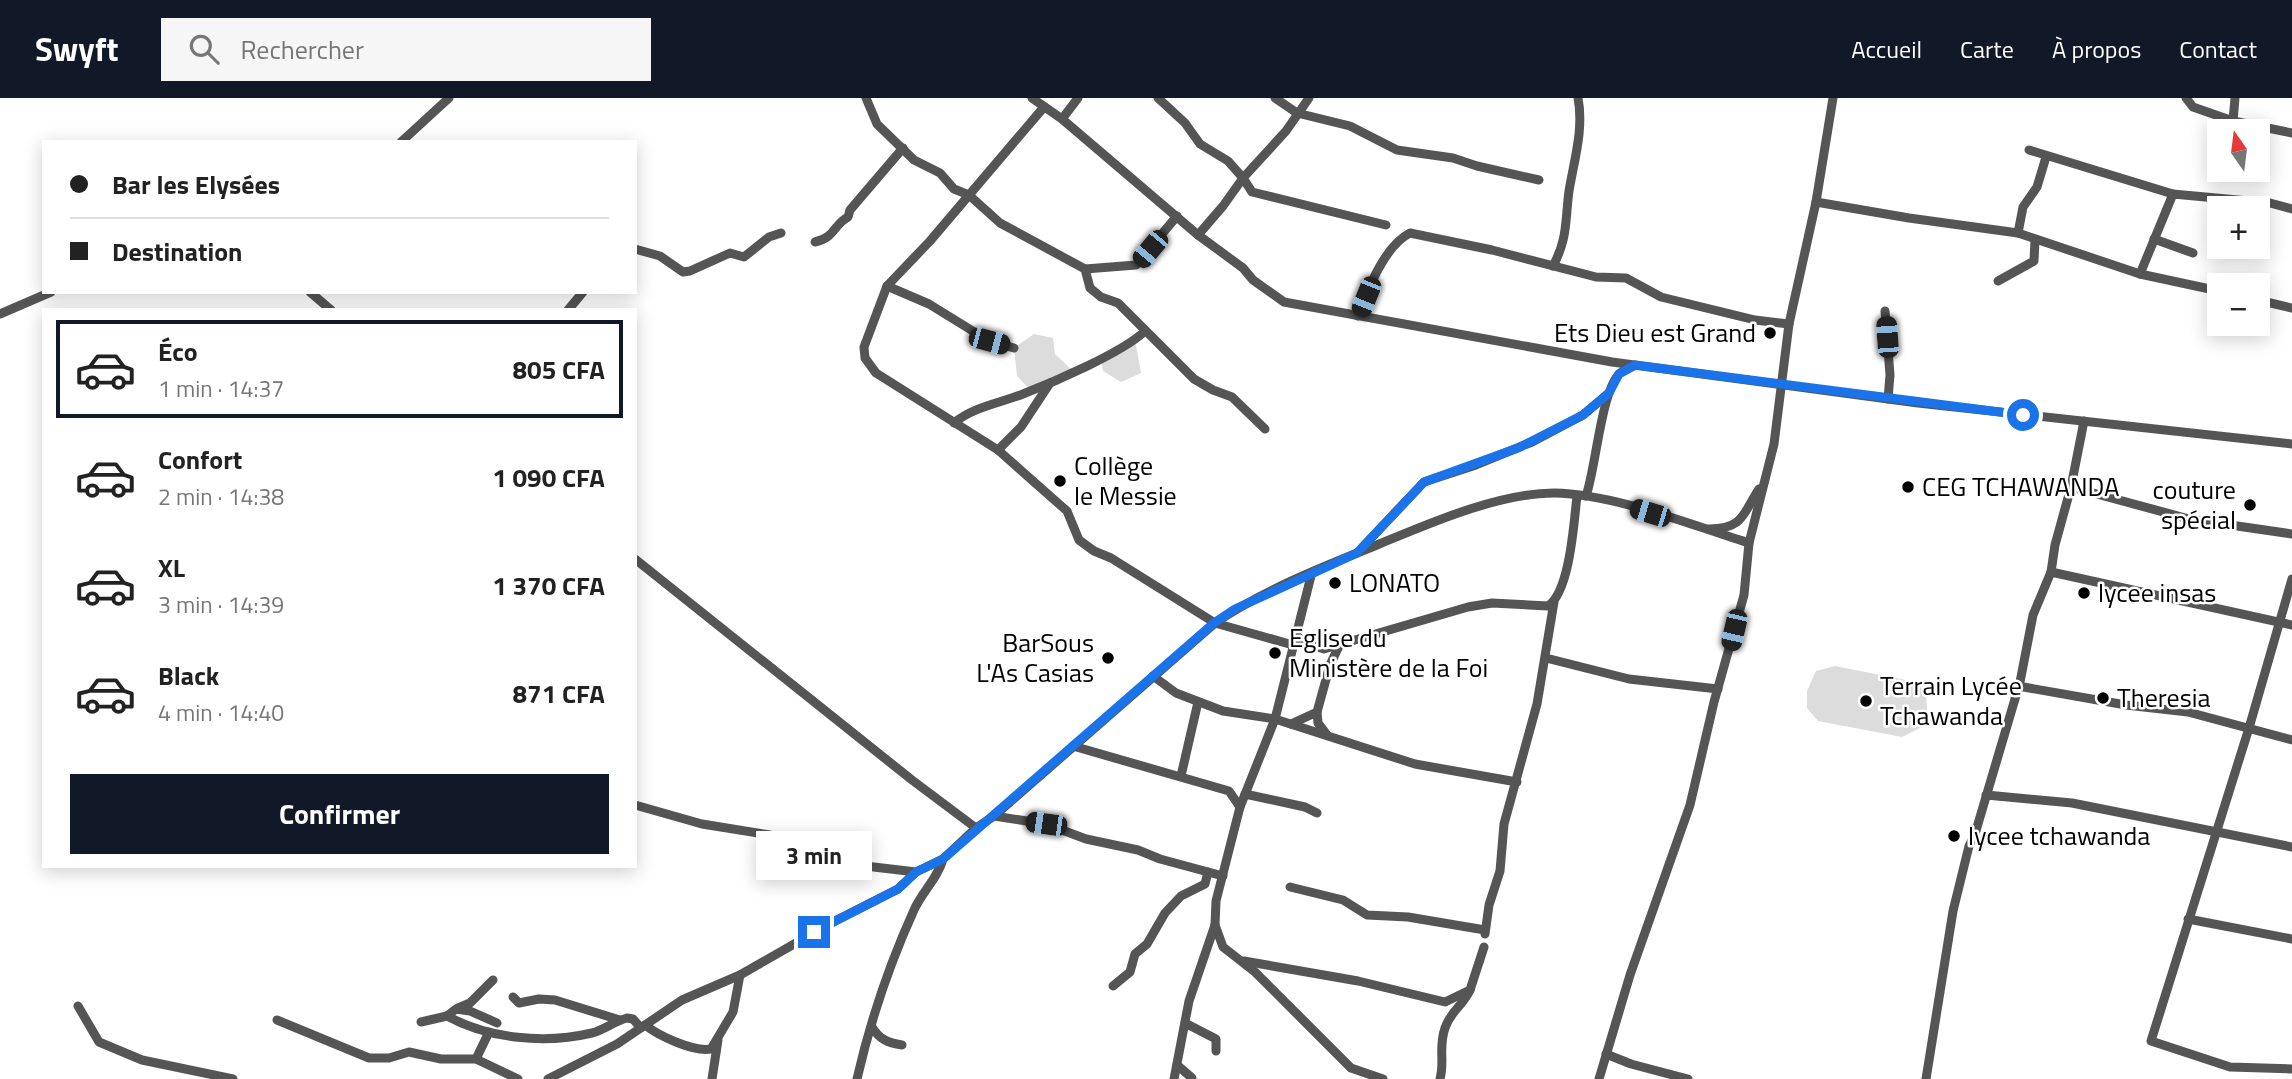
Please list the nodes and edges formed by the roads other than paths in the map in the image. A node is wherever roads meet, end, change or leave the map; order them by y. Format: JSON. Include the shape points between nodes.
{"nodes":[{"id":1,"x":449,"y":98,"type":"edge"},
{"id":2,"x":866,"y":98,"type":"edge"},
{"id":3,"x":1032,"y":98,"type":"edge"},
{"id":4,"x":1078,"y":98,"type":"edge"},
{"id":5,"x":1158,"y":98,"type":"edge"},
{"id":6,"x":1275,"y":98,"type":"edge"},
{"id":7,"x":1309,"y":98,"type":"edge"},
{"id":8,"x":1578,"y":98,"type":"edge"},
{"id":9,"x":1833,"y":98,"type":"edge"},
{"id":10,"x":2186,"y":98,"type":"edge"},
{"id":11,"x":2235,"y":98,"type":"edge"},
{"id":12,"x":1044,"y":107,"type":"junction"},
{"id":13,"x":1297,"y":113,"type":"junction"},
{"id":14,"x":1062,"y":119,"type":"junction"},
{"id":15,"x":2227,"y":119,"type":"edge"},
{"id":16,"x":2233,"y":119,"type":"edge"},
{"id":17,"x":2270,"y":129,"type":"edge"},
{"id":18,"x":2292,"y":133,"type":"edge"},
{"id":19,"x":403,"y":140,"type":"edge"},
{"id":20,"x":903,"y":148,"type":"junction"},
{"id":21,"x":2029,"y":150,"type":"dead end"},
{"id":22,"x":2046,"y":157,"type":"junction"},
{"id":23,"x":1243,"y":178,"type":"junction"},
{"id":24,"x":1539,"y":180,"type":"dead end"},
{"id":25,"x":2173,"y":194,"type":"junction"},
{"id":26,"x":969,"y":195,"type":"junction"},
{"id":27,"x":1816,"y":202,"type":"junction"},
{"id":28,"x":2292,"y":209,"type":"edge"},
{"id":29,"x":1177,"y":216,"type":"junction"},
{"id":30,"x":1387,"y":225,"type":"dead end"},
{"id":31,"x":780,"y":233,"type":"dead end"},
{"id":32,"x":2018,"y":233,"type":"junction"},
{"id":33,"x":1198,"y":235,"type":"junction"},
{"id":34,"x":2154,"y":239,"type":"junction"},
{"id":35,"x":2035,"y":240,"type":"junction"},
{"id":36,"x":815,"y":242,"type":"dead end"},
{"id":37,"x":637,"y":250,"type":"edge"},
{"id":38,"x":2193,"y":253,"type":"dead end"},
{"id":39,"x":1553,"y":266,"type":"junction"},
{"id":40,"x":1085,"y":269,"type":"junction"},
{"id":41,"x":2140,"y":274,"type":"junction"},
{"id":42,"x":1998,"y":281,"type":"dead end"},
{"id":43,"x":887,"y":286,"type":"junction"},
{"id":44,"x":2207,"y":288,"type":"edge"},
{"id":45,"x":46,"y":294,"type":"edge"},
{"id":46,"x":312,"y":294,"type":"edge"},
{"id":47,"x":581,"y":294,"type":"edge"},
{"id":48,"x":2270,"y":303,"type":"edge"},
{"id":49,"x":329,"y":308,"type":"edge"},
{"id":50,"x":570,"y":308,"type":"edge"},
{"id":51,"x":2292,"y":308,"type":"edge"},
{"id":52,"x":1885,"y":311,"type":"dead end"},
{"id":53,"x":0,"y":314,"type":"edge"},
{"id":54,"x":1358,"y":316,"type":"junction"},
{"id":55,"x":1789,"y":324,"type":"junction"},
{"id":56,"x":1144,"y":332,"type":"junction"},
{"id":57,"x":1014,"y":348,"type":"dead end"},
{"id":58,"x":1635,"y":365,"type":"junction"},
{"id":59,"x":1051,"y":382,"type":"junction"},
{"id":60,"x":1783,"y":385,"type":"junction"},
{"id":61,"x":1609,"y":393,"type":"junction"},
{"id":62,"x":1888,"y":399,"type":"junction"},
{"id":63,"x":2084,"y":421,"type":"junction"},
{"id":64,"x":954,"y":423,"type":"junction"},
{"id":65,"x":1265,"y":429,"type":"dead end"},
{"id":66,"x":2292,"y":444,"type":"edge"},
{"id":67,"x":998,"y":450,"type":"junction"},
{"id":68,"x":1762,"y":484,"type":"junction"},
{"id":69,"x":2071,"y":486,"type":"junction"},
{"id":70,"x":1582,"y":496,"type":"junction"},
{"id":71,"x":1700,"y":528,"type":"junction"},
{"id":72,"x":2292,"y":534,"type":"edge"},
{"id":73,"x":1749,"y":543,"type":"junction"},
{"id":74,"x":1357,"y":553,"type":"junction"},
{"id":75,"x":637,"y":561,"type":"edge"},
{"id":76,"x":1312,"y":572,"type":"junction"},
{"id":77,"x":2052,"y":572,"type":"junction"},
{"id":78,"x":2292,"y":579,"type":"edge"},
{"id":79,"x":1294,"y":580,"type":"junction"},
{"id":80,"x":1306,"y":599,"type":"junction"},
{"id":81,"x":1553,"y":602,"type":"junction"},
{"id":82,"x":2279,"y":622,"type":"junction"},
{"id":83,"x":1214,"y":623,"type":"junction"},
{"id":84,"x":2292,"y":625,"type":"edge"},
{"id":85,"x":1294,"y":641,"type":"junction"},
{"id":86,"x":1339,"y":646,"type":"junction"},
{"id":87,"x":1546,"y":658,"type":"junction"},
{"id":88,"x":1153,"y":676,"type":"junction"},
{"id":89,"x":2018,"y":686,"type":"junction"},
{"id":90,"x":1718,"y":689,"type":"junction"},
{"id":91,"x":1198,"y":702,"type":"junction"},
{"id":92,"x":1317,"y":712,"type":"junction"},
{"id":93,"x":1275,"y":719,"type":"junction"},
{"id":94,"x":1291,"y":724,"type":"junction"},
{"id":95,"x":2249,"y":728,"type":"junction"},
{"id":96,"x":1327,"y":735,"type":"junction"},
{"id":97,"x":2292,"y":740,"type":"edge"},
{"id":98,"x":1073,"y":746,"type":"junction"},
{"id":99,"x":1181,"y":776,"type":"junction"},
{"id":100,"x":1517,"y":782,"type":"junction"},
{"id":101,"x":1246,"y":790,"type":"junction"},
{"id":102,"x":1229,"y":791,"type":"junction"},
{"id":103,"x":1986,"y":795,"type":"junction"},
{"id":104,"x":637,"y":806,"type":"edge"},
{"id":105,"x":1240,"y":807,"type":"junction"},
{"id":106,"x":1317,"y":813,"type":"dead end"},
{"id":107,"x":994,"y":816,"type":"junction"},
{"id":108,"x":976,"y":828,"type":"junction"},
{"id":109,"x":2215,"y":831,"type":"junction"},
{"id":110,"x":2292,"y":846,"type":"edge"},
{"id":111,"x":943,"y":859,"type":"junction"},
{"id":112,"x":916,"y":872,"type":"junction"},
{"id":113,"x":1208,"y":872,"type":"junction"},
{"id":114,"x":1223,"y":876,"type":"junction"},
{"id":115,"x":1290,"y":887,"type":"dead end"},
{"id":116,"x":2188,"y":919,"type":"junction"},
{"id":117,"x":1215,"y":925,"type":"junction"},
{"id":118,"x":2292,"y":939,"type":"edge"},
{"id":119,"x":1484,"y":947,"type":"dead end"},
{"id":120,"x":1243,"y":961,"type":"junction"},
{"id":121,"x":740,"y":975,"type":"junction"},
{"id":122,"x":493,"y":980,"type":"dead end"},
{"id":123,"x":1114,"y":986,"type":"dead end"},
{"id":124,"x":1470,"y":990,"type":"junction"},
{"id":125,"x":513,"y":997,"type":"dead end"},
{"id":126,"x":78,"y":1006,"type":"dead end"},
{"id":127,"x":456,"y":1009,"type":"junction"},
{"id":128,"x":447,"y":1016,"type":"junction"},
{"id":129,"x":277,"y":1020,"type":"dead end"},
{"id":130,"x":620,"y":1020,"type":"junction"},
{"id":131,"x":421,"y":1022,"type":"dead end"},
{"id":132,"x":497,"y":1023,"type":"dead end"},
{"id":133,"x":1185,"y":1023,"type":"junction"},
{"id":134,"x":643,"y":1026,"type":"junction"},
{"id":135,"x":872,"y":1027,"type":"junction"},
{"id":136,"x":489,"y":1032,"type":"junction"},
{"id":137,"x":718,"y":1040,"type":"junction"},
{"id":138,"x":902,"y":1045,"type":"dead end"},
{"id":139,"x":1216,"y":1051,"type":"dead end"},
{"id":140,"x":1606,"y":1054,"type":"junction"},
{"id":141,"x":476,"y":1059,"type":"junction"},
{"id":142,"x":1177,"y":1065,"type":"junction"},
{"id":143,"x":2292,"y":1069,"type":"edge"},
{"id":144,"x":552,"y":1078,"type":"edge"},
{"id":145,"x":1192,"y":1078,"type":"edge"},
{"id":146,"x":233,"y":1079,"type":"edge"},
{"id":147,"x":518,"y":1079,"type":"edge"},
{"id":148,"x":712,"y":1079,"type":"edge"},
{"id":149,"x":857,"y":1079,"type":"edge"},
{"id":150,"x":1174,"y":1079,"type":"edge"},
{"id":151,"x":1383,"y":1079,"type":"edge"},
{"id":152,"x":1440,"y":1079,"type":"edge"},
{"id":153,"x":1599,"y":1079,"type":"edge"},
{"id":154,"x":1688,"y":1079,"type":"edge"},
{"id":155,"x":1926,"y":1079,"type":"edge"}],
"edges":[{"from":1,"to":19,"type":"street"},
{"from":2,"to":20,"type":"street","via":[[877,124]]},
{"from":3,"to":12,"type":"street"},
{"from":4,"to":14,"type":"street"},
{"from":5,"to":23,"type":"street","via":[[1200,144],[1228,161]]},
{"from":6,"to":13,"type":"street"},
{"from":7,"to":13,"type":"street"},
{"from":8,"to":39,"type":"street","via":[[1580,130],[1568,222]]},
{"from":9,"to":27,"type":"street"},
{"from":10,"to":15,"type":"street","via":[[2193,107]]},
{"from":11,"to":16,"type":"street"},
{"from":12,"to":14,"type":"street"},
{"from":12,"to":26,"type":"street"},
{"from":13,"to":23,"type":"street"},
{"from":13,"to":24,"type":"street","via":[[1350,126],[1397,150],[1453,158]]},
{"from":14,"to":29,"type":"street"},
{"from":17,"to":18,"type":"street"},
{"from":20,"to":26,"type":"street","via":[[914,160],[940,173],[954,189]]},
{"from":20,"to":36,"type":"street","via":[[831,237]]},
{"from":21,"to":22,"type":"street"},
{"from":22,"to":25,"type":"street","via":[[2088,165]]},
{"from":22,"to":32,"type":"street","via":[[2037,187],[2023,206]]},
{"from":23,"to":30,"type":"street","via":[[1252,192]]},
{"from":23,"to":33,"type":"street"},
{"from":25,"to":28,"type":"street"},
{"from":25,"to":34,"type":"street"},
{"from":26,"to":40,"type":"street","via":[[1000,223]]},
{"from":26,"to":43,"type":"street"},
{"from":27,"to":32,"type":"street"},
{"from":27,"to":55,"type":"street"},
{"from":29,"to":33,"type":"street"},
{"from":29,"to":40,"type":"street","via":[[1136,265]]},
{"from":31,"to":37,"type":"street","via":[[744,257],[730,253],[682,272],[660,256]]},
{"from":32,"to":35,"type":"street"},
{"from":33,"to":54,"type":"street","via":[[1284,302]]},
{"from":34,"to":38,"type":"street"},
{"from":34,"to":41,"type":"street"},
{"from":35,"to":41,"type":"street"},
{"from":35,"to":42,"type":"street","via":[[2034,261]]},
{"from":39,"to":54,"type":"street","via":[[1410,233],[1399,240],[1373,279]]},
{"from":39,"to":55,"type":"street","via":[[1606,279],[1626,278],[1661,297]]},
{"from":40,"to":56,"type":"street","via":[[1090,288],[1118,303]]},
{"from":41,"to":44,"type":"street"},
{"from":43,"to":57,"type":"street","via":[[929,304],[989,341]]},
{"from":43,"to":64,"type":"street","via":[[864,346],[865,358],[876,373]]},
{"from":45,"to":53,"type":"street"},
{"from":46,"to":49,"type":"street"},
{"from":47,"to":50,"type":"street"},
{"from":48,"to":51,"type":"street"},
{"from":52,"to":62,"type":"street"},
{"from":54,"to":58,"type":"street"},
{"from":55,"to":60,"type":"street"},
{"from":56,"to":59,"type":"street"},
{"from":56,"to":65,"type":"street","via":[[1194,379],[1232,397]]},
{"from":58,"to":60,"type":"street"},
{"from":58,"to":61,"type":"street","via":[[1619,374]]},
{"from":59,"to":64,"type":"street","via":[[963,415]]},
{"from":59,"to":67,"type":"street","via":[[1021,427]]},
{"from":60,"to":62,"type":"street"},
{"from":60,"to":68,"type":"street"},
{"from":61,"to":70,"type":"street","via":[[1594,475]]},
{"from":61,"to":74,"type":"street","via":[[1583,415],[1532,442],[1424,482]]},
{"from":62,"to":63,"type":"street"},
{"from":63,"to":66,"type":"street"},
{"from":63,"to":69,"type":"street"},
{"from":64,"to":67,"type":"street"},
{"from":67,"to":83,"type":"street","via":[[1067,511],[1080,540]]},
{"from":68,"to":71,"type":"street","via":[[1737,523]]},
{"from":68,"to":73,"type":"street"},
{"from":69,"to":72,"type":"street","via":[[2189,519]]},
{"from":69,"to":77,"type":"street"},
{"from":70,"to":71,"type":"street"},
{"from":70,"to":74,"type":"street","via":[[1514,498],[1441,519]]},
{"from":70,"to":81,"type":"street"},
{"from":71,"to":73,"type":"street"},
{"from":73,"to":90,"type":"street","via":[[1744,595]]},
{"from":74,"to":76,"type":"street"},
{"from":75,"to":108,"type":"street"},
{"from":76,"to":79,"type":"street"},
{"from":76,"to":80,"type":"street"},
{"from":77,"to":82,"type":"street"},
{"from":77,"to":89,"type":"street","via":[[2033,615]]},
{"from":78,"to":82,"type":"street"},
{"from":79,"to":80,"type":"street"},
{"from":79,"to":83,"type":"street"},
{"from":80,"to":85,"type":"street"},
{"from":81,"to":86,"type":"street","via":[[1540,608],[1500,603],[1468,607]]},
{"from":81,"to":87,"type":"street"},
{"from":82,"to":84,"type":"street"},
{"from":82,"to":95,"type":"street"},
{"from":83,"to":85,"type":"street"},
{"from":83,"to":88,"type":"street"},
{"from":85,"to":86,"type":"street","via":[[1324,649]]},
{"from":85,"to":93,"type":"street"},
{"from":86,"to":92,"type":"street"},
{"from":87,"to":90,"type":"street","via":[[1629,679]]},
{"from":87,"to":100,"type":"street"},
{"from":88,"to":91,"type":"street"},
{"from":88,"to":98,"type":"street"},
{"from":89,"to":95,"type":"street","via":[[2188,712]]},
{"from":89,"to":103,"type":"street"},
{"from":90,"to":140,"type":"street","via":[[1690,805]]},
{"from":91,"to":93,"type":"street"},
{"from":91,"to":99,"type":"street"},
{"from":92,"to":94,"type":"street"},
{"from":92,"to":96,"type":"street"},
{"from":93,"to":94,"type":"street"},
{"from":93,"to":101,"type":"street"},
{"from":94,"to":96,"type":"street"},
{"from":95,"to":97,"type":"street"},
{"from":95,"to":109,"type":"street"},
{"from":96,"to":100,"type":"street","via":[[1415,764]]},
{"from":98,"to":99,"type":"street"},
{"from":98,"to":107,"type":"street"},
{"from":99,"to":102,"type":"street"},
{"from":100,"to":115,"type":"street","via":[[1504,824],[1500,871],[1485,932],[1408,917],[1367,915],[1343,900]]},
{"from":101,"to":102,"type":"street"},
{"from":101,"to":105,"type":"street"},
{"from":101,"to":106,"type":"street"},
{"from":102,"to":105,"type":"street"},
{"from":103,"to":109,"type":"street","via":[[2072,803]]},
{"from":103,"to":155,"type":"street","via":[[1953,911]]},
{"from":104,"to":112,"type":"street","via":[[702,824],[770,835],[857,865]]},
{"from":105,"to":114,"type":"street"},
{"from":107,"to":108,"type":"street"},
{"from":107,"to":113,"type":"street","via":[[1046,824]]},
{"from":108,"to":111,"type":"street"},
{"from":109,"to":110,"type":"street"},
{"from":109,"to":116,"type":"street"},
{"from":111,"to":112,"type":"street"},
{"from":111,"to":135,"type":"street","via":[[915,908]]},
{"from":112,"to":121,"type":"street","via":[[898,889]]},
{"from":113,"to":114,"type":"street"},
{"from":113,"to":123,"type":"street","via":[[1205,884],[1181,896],[1164,913],[1147,944],[1135,954],[1130,972]]},
{"from":114,"to":117,"type":"street"},
{"from":116,"to":118,"type":"street"},
{"from":116,"to":143,"type":"street","via":[[2151,1041],[2230,1067]]},
{"from":117,"to":120,"type":"street","via":[[1223,947]]},
{"from":117,"to":133,"type":"street"},
{"from":119,"to":124,"type":"street"},
{"from":120,"to":124,"type":"street","via":[[1445,1002]]},
{"from":120,"to":151,"type":"street","via":[[1351,1069]]},
{"from":121,"to":134,"type":"street","via":[[681,1000]]},
{"from":121,"to":137,"type":"street","via":[[733,1012]]},
{"from":122,"to":127,"type":"street","via":[[472,1001]]},
{"from":124,"to":152,"type":"street","via":[[1445,1028]]},
{"from":125,"to":130,"type":"street","via":[[519,1003],[555,1000]]},
{"from":126,"to":146,"type":"street","via":[[99,1042],[142,1060]]},
{"from":127,"to":128,"type":"street"},
{"from":127,"to":132,"type":"street"},
{"from":128,"to":131,"type":"street"},
{"from":128,"to":136,"type":"street"},
{"from":129,"to":141,"type":"street","via":[[369,1058],[408,1052],[441,1059]]},
{"from":130,"to":134,"type":"street","via":[[633,1019]]},
{"from":130,"to":136,"type":"street","via":[[594,1032],[548,1039]]},
{"from":133,"to":139,"type":"street","via":[[1216,1039]]},
{"from":133,"to":142,"type":"street"},
{"from":134,"to":137,"type":"street","via":[[702,1050],[711,1049]]},
{"from":134,"to":144,"type":"street"},
{"from":135,"to":138,"type":"street","via":[[876,1036]]},
{"from":135,"to":149,"type":"street"},
{"from":136,"to":141,"type":"street"},
{"from":137,"to":148,"type":"street"},
{"from":140,"to":153,"type":"street"},
{"from":140,"to":154,"type":"street"},
{"from":141,"to":147,"type":"street"},
{"from":142,"to":145,"type":"street"},
{"from":142,"to":150,"type":"street"}]}
